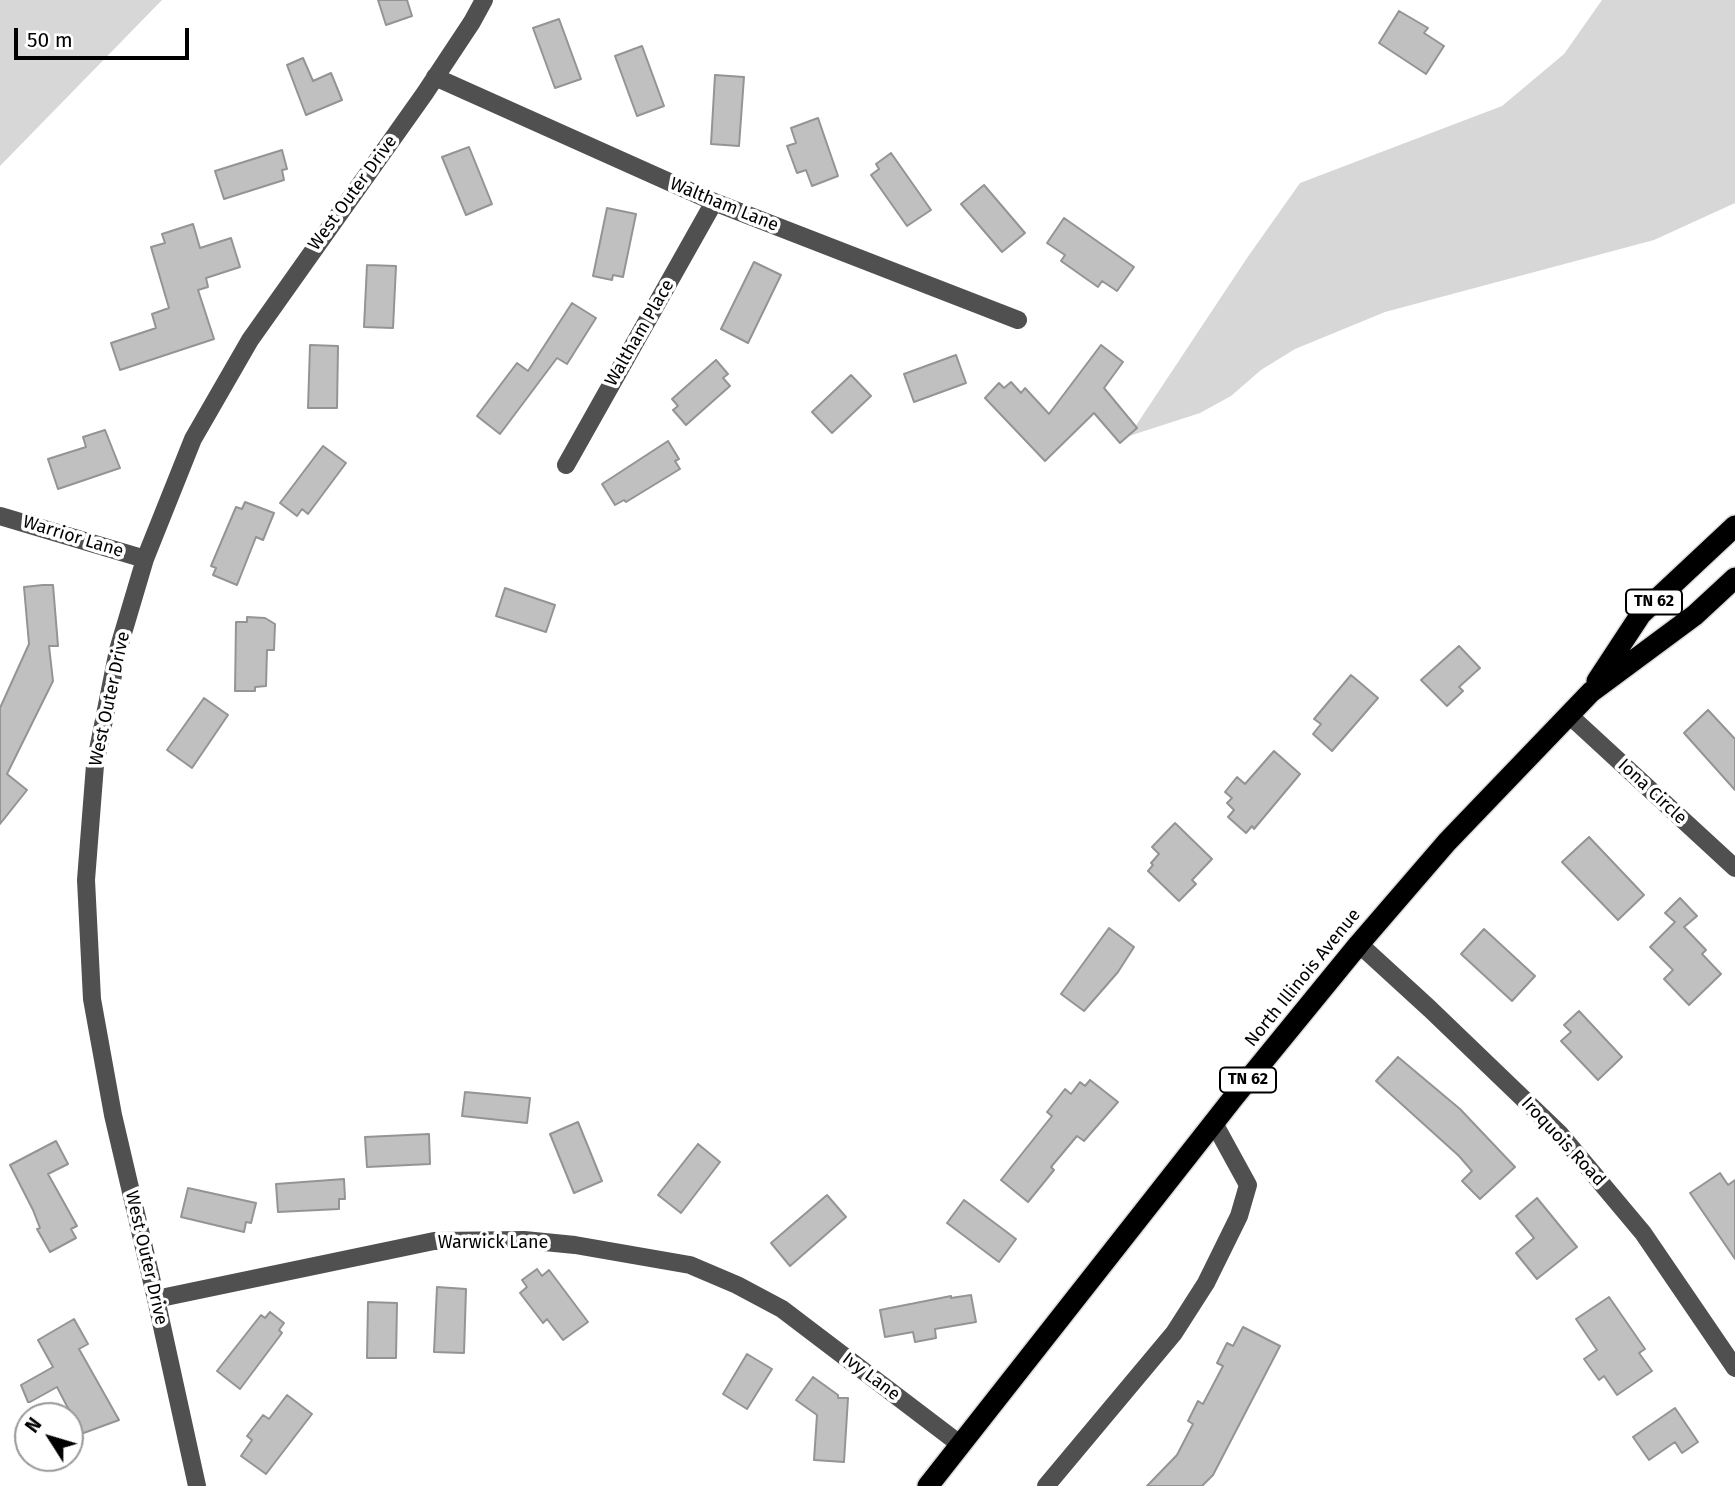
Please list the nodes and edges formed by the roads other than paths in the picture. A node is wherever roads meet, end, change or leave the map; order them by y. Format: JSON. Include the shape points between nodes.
{"nodes":[{"id":1,"x":484,"y":0,"type":"edge"},
{"id":2,"x":435,"y":77,"type":"junction"},
{"id":3,"x":714,"y":202,"type":"junction"},
{"id":4,"x":1018,"y":320,"type":"dead end"},
{"id":5,"x":566,"y":465,"type":"dead end"},
{"id":6,"x":0,"y":516,"type":"edge"},
{"id":7,"x":1735,"y":526,"type":"edge"},
{"id":8,"x":145,"y":559,"type":"junction"},
{"id":9,"x":1735,"y":578,"type":"edge"},
{"id":10,"x":1591,"y":692,"type":"junction"},
{"id":11,"x":1569,"y":715,"type":"junction"},
{"id":12,"x":1735,"y":868,"type":"edge"},
{"id":13,"x":1359,"y":944,"type":"junction"},
{"id":14,"x":1214,"y":1123,"type":"junction"},
{"id":15,"x":156,"y":1299,"type":"junction"},
{"id":16,"x":782,"y":1309,"type":"joint"},
{"id":17,"x":1735,"y":1368,"type":"edge"},
{"id":18,"x":961,"y":1445,"type":"junction"},
{"id":19,"x":197,"y":1486,"type":"edge"},
{"id":20,"x":928,"y":1486,"type":"edge"},
{"id":21,"x":1046,"y":1486,"type":"edge"}],
"edges":[{"from":1,"to":2,"type":"street","name":"West Outer Drive"},
{"from":2,"to":3,"type":"street","name":"Waltham Lane"},
{"from":2,"to":8,"type":"street","name":"West Outer Drive","via":[[229,373],[194,439]]},
{"from":3,"to":4,"type":"street","name":"Waltham Lane"},
{"from":3,"to":5,"type":"street","name":"Waltham Place"},
{"from":6,"to":8,"type":"street","name":"Warrior Lane"},
{"from":7,"to":10,"type":"highway","number":"TN 62","via":[[1641,614]]},
{"from":8,"to":15,"type":"street","name":"West Outer Drive","via":[[118,650],[94,765],[86,880],[92,999],[113,1115]]},
{"from":9,"to":10,"type":"highway","name":"North Illinois Avenue","number":"TN 62","via":[[1695,615]]},
{"from":10,"to":11,"type":"highway","name":"North Illinois Avenue","number":"TN 62"},
{"from":11,"to":12,"type":"street","name":"Iona Circle"},
{"from":11,"to":13,"type":"highway","name":"North Illinois Avenue","number":"TN 62","via":[[1447,842]]},
{"from":13,"to":14,"type":"highway","name":"North Illinois Avenue","number":"TN 62"},
{"from":13,"to":17,"type":"street","name":"Iroquois Road","via":[[1560,1135],[1643,1233]]},
{"from":14,"to":18,"type":"highway","name":"North Illinois Avenue","number":"TN 62"},
{"from":14,"to":21,"type":"street","via":[[1248,1185],[1239,1216],[1206,1283],[1174,1333]]},
{"from":15,"to":16,"type":"street","name":"Warwick Lane","via":[[435,1241],[489,1239],[575,1245],[690,1265]]},
{"from":15,"to":19,"type":"street","name":"West Outer Drive"},
{"from":16,"to":18,"type":"street","name":"Ivy Lane"},
{"from":18,"to":20,"type":"highway","name":"North Illinois Avenue","number":"TN 62"}]}
